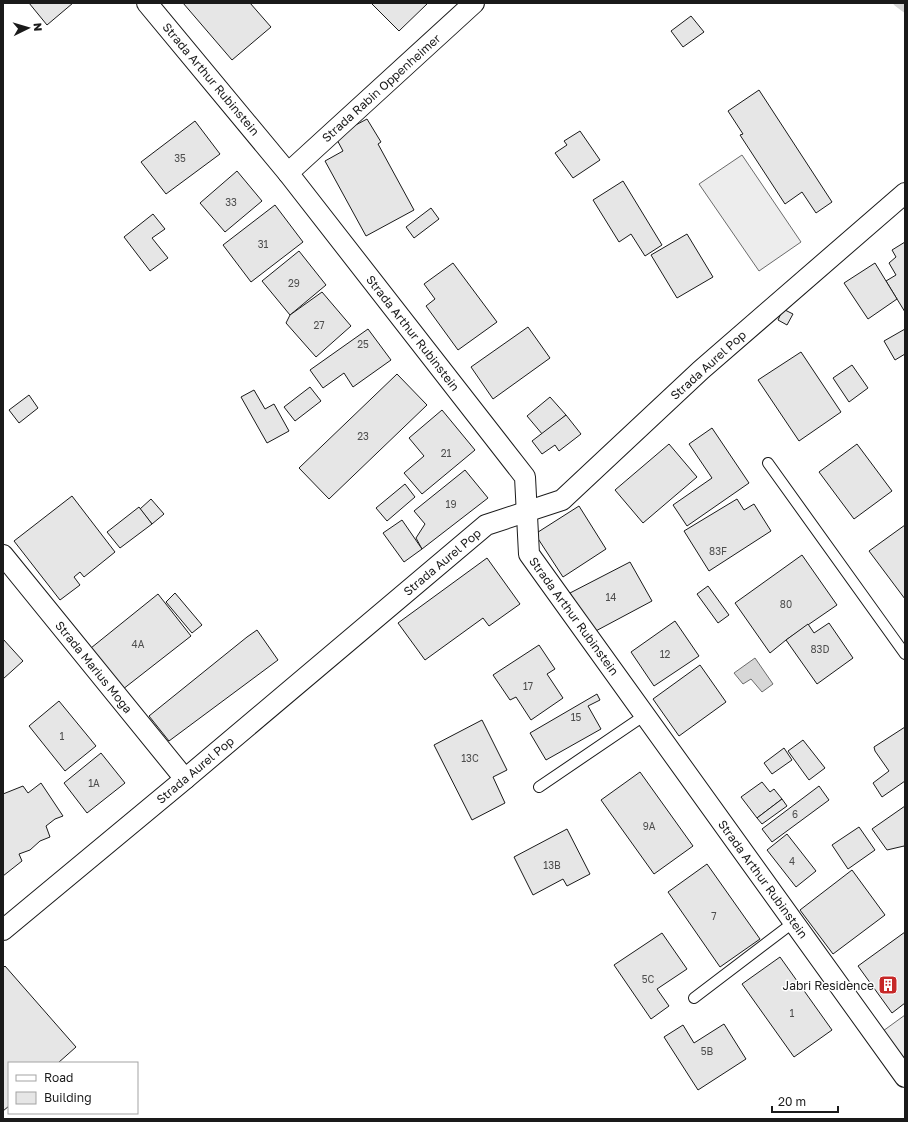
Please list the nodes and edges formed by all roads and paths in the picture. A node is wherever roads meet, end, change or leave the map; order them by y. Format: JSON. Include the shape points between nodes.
{"nodes":[{"id":1,"x":147,"y":3,"type":"edge"},
{"id":2,"x":474,"y":3,"type":"edge"},
{"id":3,"x":288,"y":173,"type":"junction"},
{"id":4,"x":905,"y":193,"type":"edge"},
{"id":5,"x":768,"y":463,"type":"dead end"},
{"id":6,"x":527,"y":512,"type":"junction"},
{"id":7,"x":3,"y":555,"type":"edge"},
{"id":8,"x":905,"y":654,"type":"edge"},
{"id":9,"x":645,"y":715,"type":"junction"},
{"id":10,"x":185,"y":779,"type":"junction"},
{"id":11,"x":539,"y":787,"type":"dead end"},
{"id":12,"x":794,"y":922,"type":"junction"},
{"id":13,"x":3,"y":930,"type":"edge"},
{"id":14,"x":694,"y":998,"type":"dead end"},
{"id":15,"x":905,"y":1077,"type":"edge"}],
"edges":[{"from":1,"to":3,"type":"street","name":"Strada Arthur Rubinstein"},
{"from":2,"to":3,"type":"street","name":"Strada Rabin Oppenheimer"},
{"from":3,"to":6,"type":"street","name":"Strada Arthur Rubinstein","via":[[525,477]]},
{"from":4,"to":6,"type":"street","name":"Strada Aurel Pop","via":[[701,370],[562,500]]},
{"from":5,"to":8,"type":"lane"},
{"from":6,"to":9,"type":"street","name":"Strada Arthur Rubinstein","via":[[529,554]]},
{"from":6,"to":10,"type":"street","name":"Strada Aurel Pop","via":[[486,525]]},
{"from":7,"to":10,"type":"street","name":"Strada Marius Moga"},
{"from":9,"to":11,"type":"lane"},
{"from":9,"to":12,"type":"street","name":"Strada Arthur Rubinstein"},
{"from":10,"to":13,"type":"street","name":"Strada Aurel Pop"},
{"from":12,"to":14,"type":"lane"},
{"from":12,"to":15,"type":"street","name":"Strada Arthur Rubinstein"}]}
